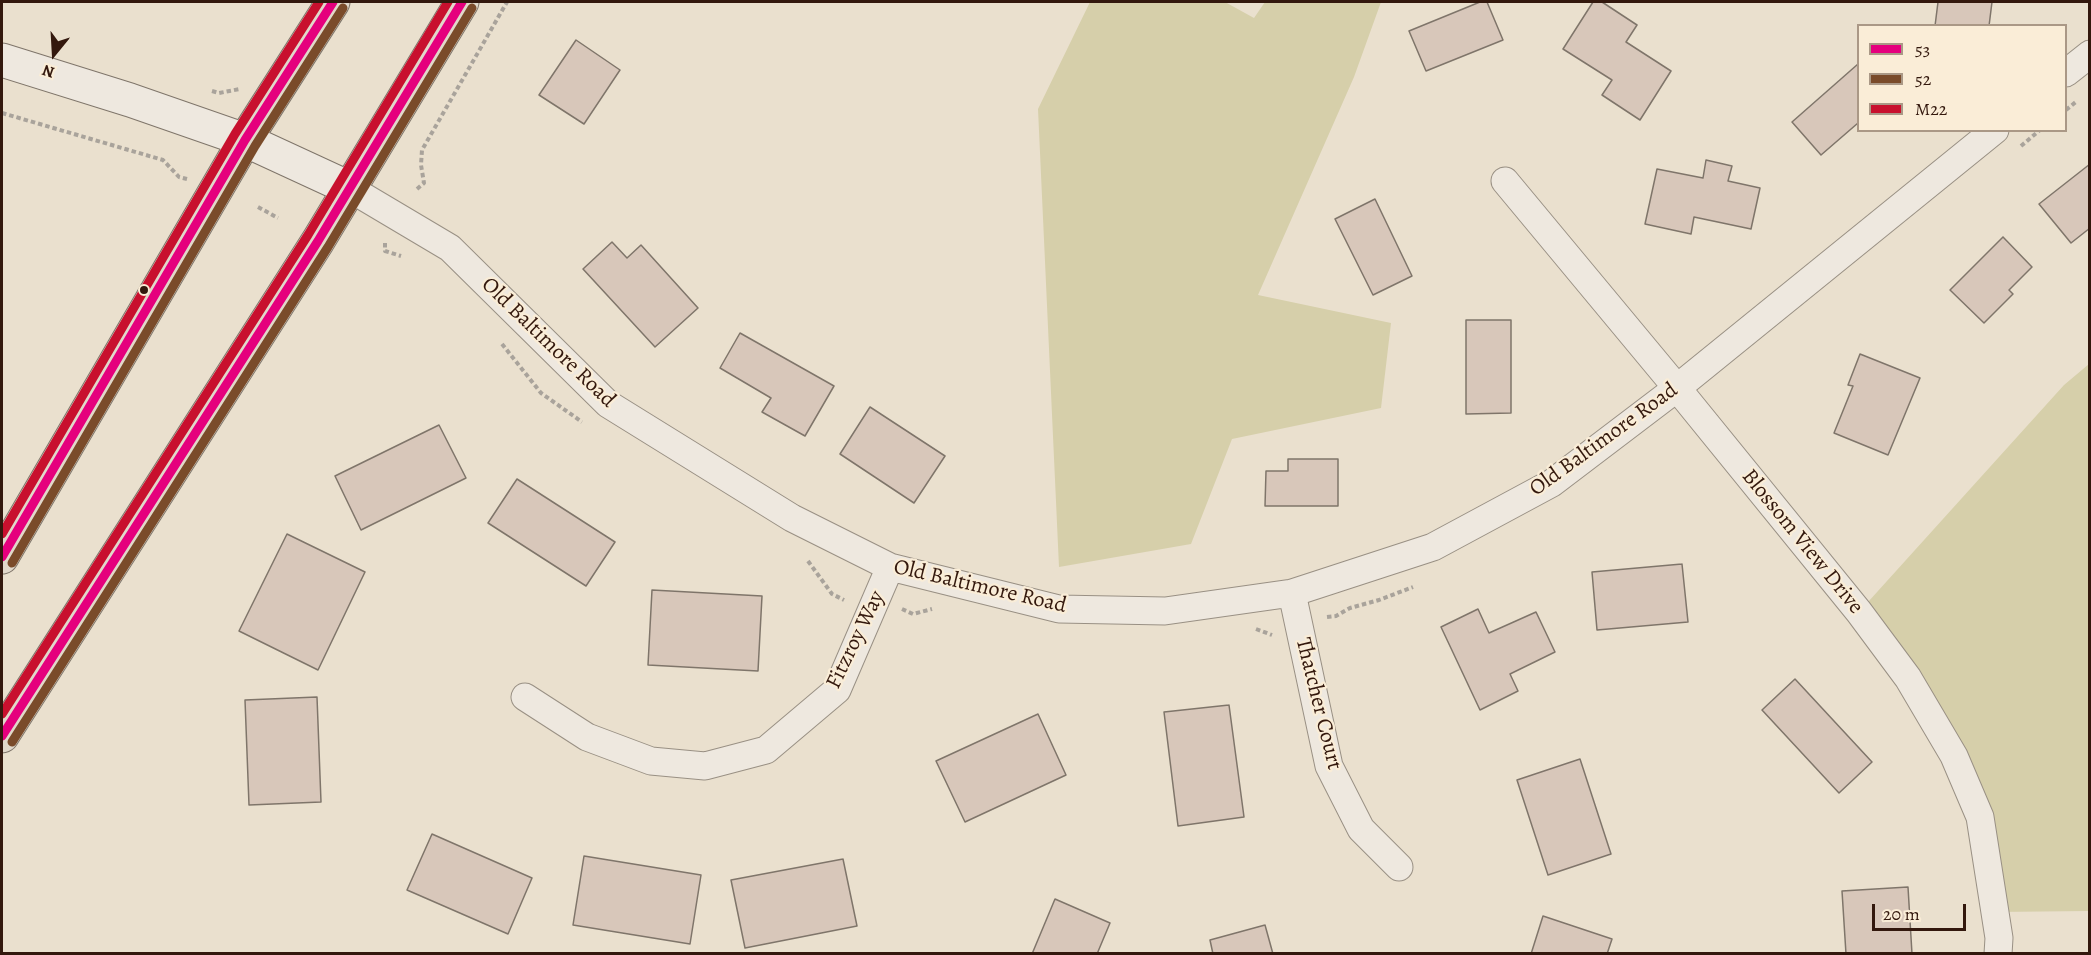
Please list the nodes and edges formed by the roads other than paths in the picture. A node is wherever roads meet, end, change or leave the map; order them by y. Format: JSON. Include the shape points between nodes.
{"nodes":[{"id":1,"x":333,"y":2,"type":"edge"},
{"id":2,"x":462,"y":2,"type":"edge"},
{"id":3,"x":2090,"y":54,"type":"edge"},
{"id":4,"x":2,"y":60,"type":"edge"},
{"id":5,"x":2067,"y":72,"type":"edge"},
{"id":6,"x":1993,"y":132,"type":"edge"},
{"id":7,"x":245,"y":140,"type":"junction"},
{"id":8,"x":1504,"y":181,"type":"dead end"},
{"id":9,"x":349,"y":188,"type":"junction"},
{"id":10,"x":1677,"y":388,"type":"junction"},
{"id":11,"x":2,"y":557,"type":"edge"},
{"id":12,"x":890,"y":567,"type":"junction"},
{"id":13,"x":1292,"y":593,"type":"junction"},
{"id":14,"x":525,"y":697,"type":"dead end"},
{"id":15,"x":2,"y":736,"type":"edge"},
{"id":16,"x":1399,"y":867,"type":"dead end"},
{"id":17,"x":1998,"y":954,"type":"edge"}],
"edges":[{"from":1,"to":7,"type":"main road"},
{"from":2,"to":9,"type":"main road"},
{"from":3,"to":5,"type":"street"},
{"from":4,"to":7,"type":"street","name":"Old Baltimore Road"},
{"from":6,"to":10,"type":"street","name":"Old Baltimore Road"},
{"from":7,"to":9,"type":"street","name":"Old Baltimore Road"},
{"from":7,"to":11,"type":"main road"},
{"from":8,"to":10,"type":"street","name":"Blossom View Drive"},
{"from":9,"to":12,"type":"street","name":"Old Baltimore Road","via":[[450,248],[608,404],[792,518]]},
{"from":9,"to":15,"type":"main road"},
{"from":10,"to":13,"type":"street","name":"Old Baltimore Road","via":[[1552,483],[1443,542]]},
{"from":10,"to":17,"type":"street","name":"Blossom View Drive","via":[[1859,612],[1908,678],[1954,756],[1980,817],[2000,938]]},
{"from":12,"to":13,"type":"street","name":"Old Baltimore Road","via":[[1059,609],[1166,611]]},
{"from":12,"to":14,"type":"street","name":"Fitzroy Way","via":[[837,690],[766,750],[705,766],[651,761],[587,737]]},
{"from":13,"to":16,"type":"street","name":"Thatcher Court","via":[[1329,766],[1361,829]]}]}
